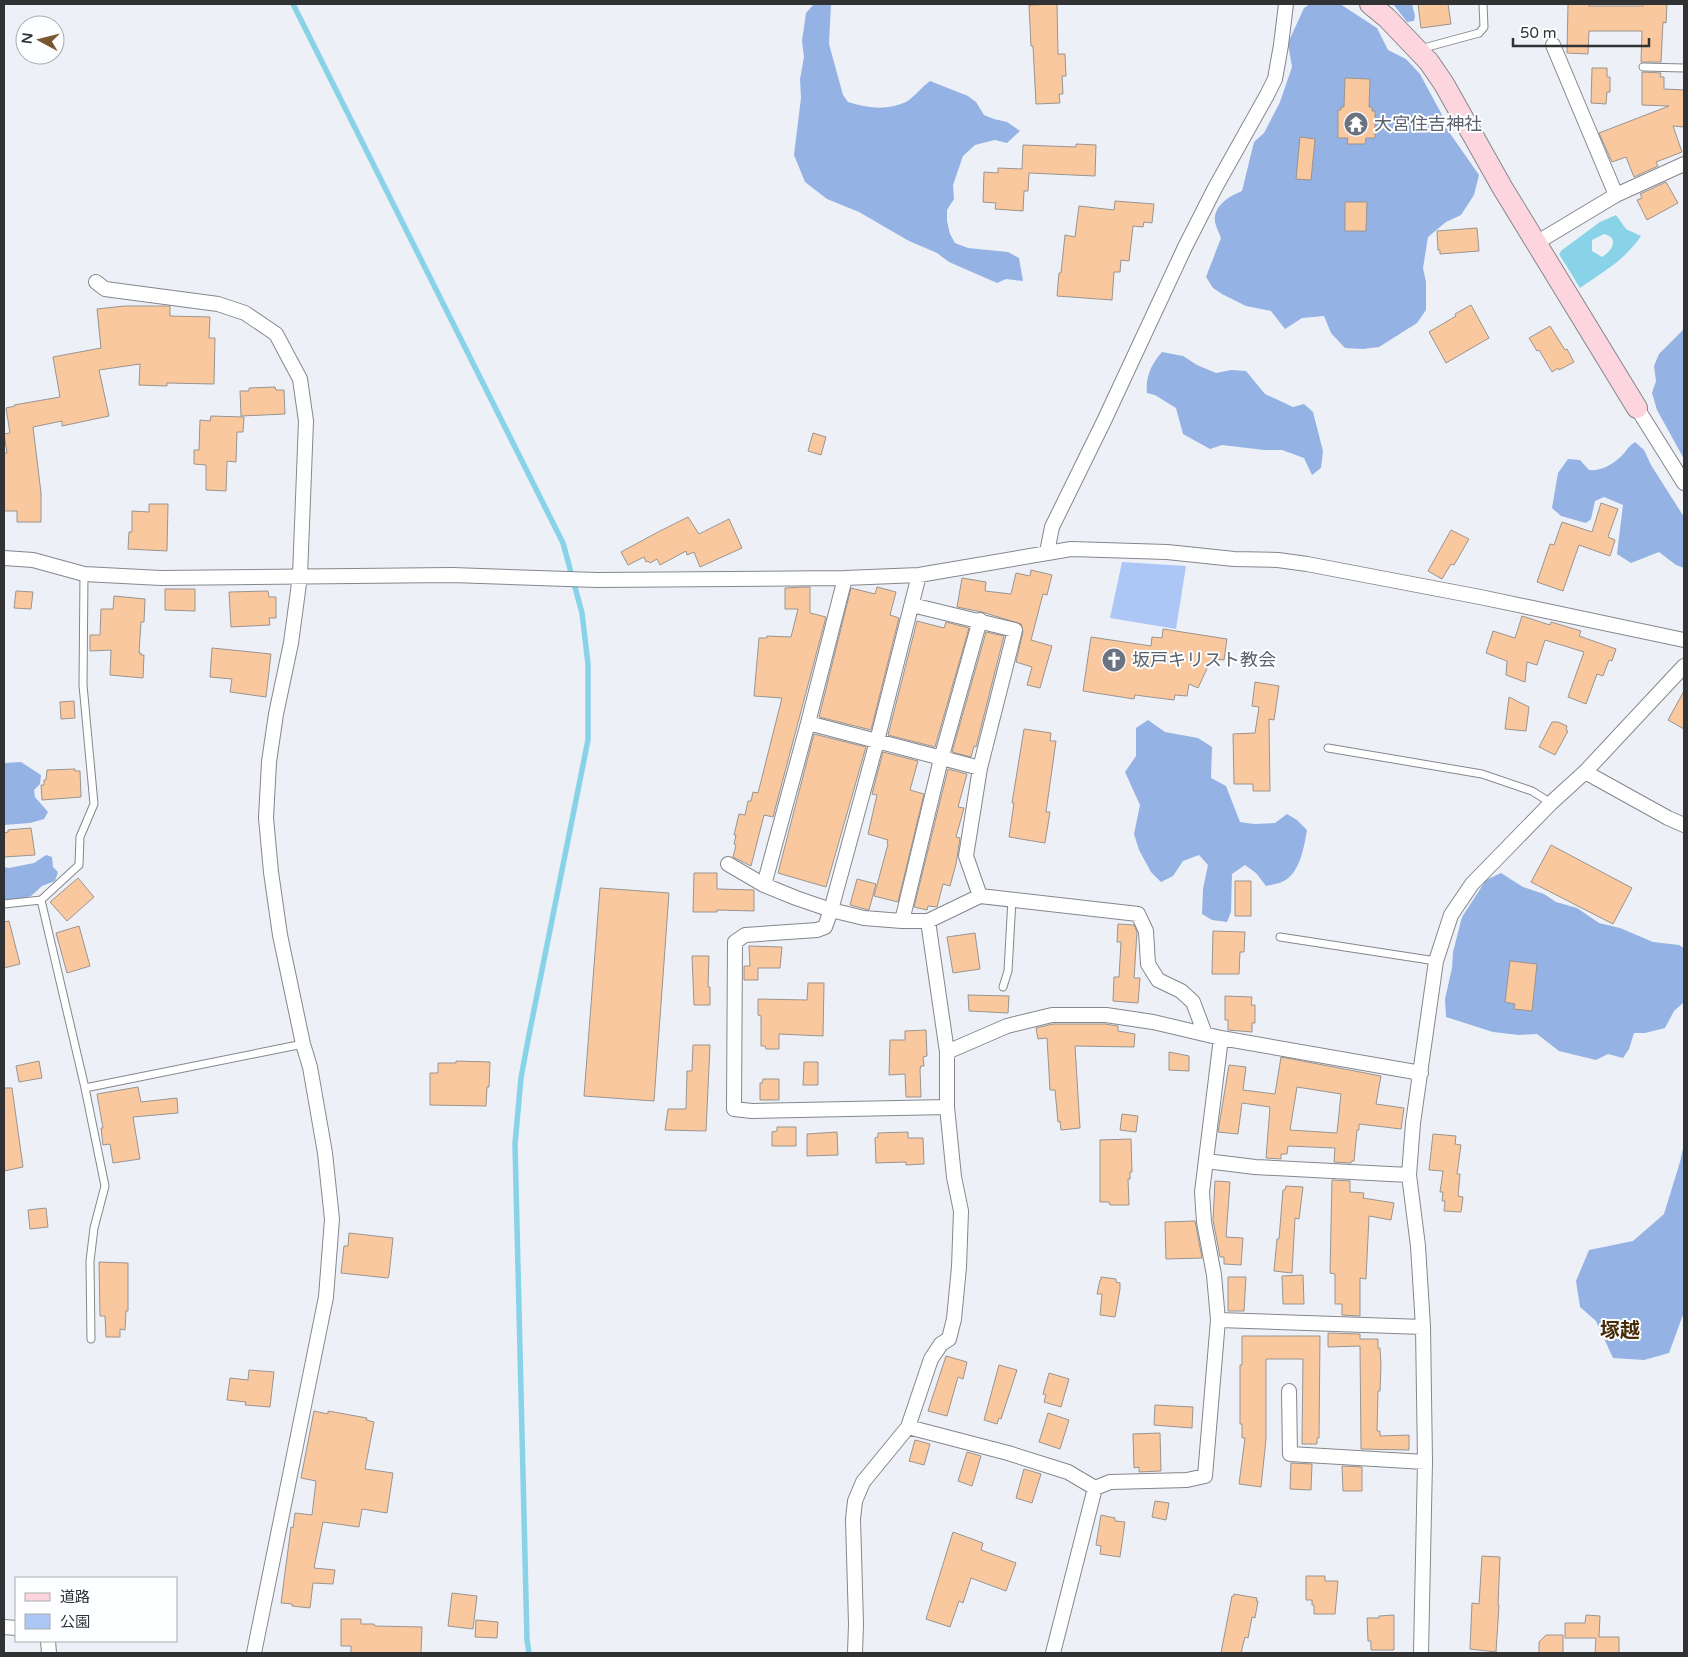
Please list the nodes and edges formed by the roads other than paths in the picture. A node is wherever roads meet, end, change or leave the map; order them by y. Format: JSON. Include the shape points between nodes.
{"nodes":[{"id":1,"x":1286,"y":4,"type":"edge"},
{"id":2,"x":1370,"y":4,"type":"edge"},
{"id":3,"x":1483,"y":4,"type":"edge"},
{"id":4,"x":1553,"y":45,"type":"dead end"},
{"id":5,"x":1418,"y":50,"type":"junction"},
{"id":6,"x":1643,"y":67,"type":"dead end"},
{"id":7,"x":1684,"y":68,"type":"edge"},
{"id":8,"x":1684,"y":164,"type":"edge"},
{"id":9,"x":1616,"y":196,"type":"junction"},
{"id":10,"x":1536,"y":243,"type":"junction"},
{"id":11,"x":96,"y":282,"type":"dead end"},
{"id":12,"x":1637,"y":408,"type":"joint"},
{"id":13,"x":1684,"y":483,"type":"edge"},
{"id":14,"x":1047,"y":552,"type":"junction"},
{"id":15,"x":4,"y":558,"type":"edge"},
{"id":16,"x":84,"y":574,"type":"junction"},
{"id":17,"x":919,"y":574,"type":"junction"},
{"id":18,"x":300,"y":576,"type":"junction"},
{"id":19,"x":845,"y":578,"type":"junction"},
{"id":20,"x":912,"y":605,"type":"junction"},
{"id":21,"x":980,"y":620,"type":"junction"},
{"id":22,"x":1684,"y":640,"type":"edge"},
{"id":23,"x":1684,"y":666,"type":"edge"},
{"id":24,"x":808,"y":724,"type":"junction"},
{"id":25,"x":877,"y":741,"type":"junction"},
{"id":26,"x":1328,"y":748,"type":"dead end"},
{"id":27,"x":941,"y":759,"type":"junction"},
{"id":28,"x":980,"y":768,"type":"junction"},
{"id":29,"x":1585,"y":772,"type":"junction"},
{"id":30,"x":1551,"y":803,"type":"junction"},
{"id":31,"x":1684,"y":825,"type":"edge"},
{"id":32,"x":728,"y":864,"type":"dead end"},
{"id":33,"x":764,"y":885,"type":"junction"},
{"id":34,"x":980,"y":896,"type":"junction"},
{"id":35,"x":1012,"y":899,"type":"junction"},
{"id":36,"x":41,"y":900,"type":"junction"},
{"id":37,"x":4,"y":904,"type":"edge"},
{"id":38,"x":831,"y":910,"type":"junction"},
{"id":39,"x":902,"y":920,"type":"junction"},
{"id":40,"x":928,"y":920,"type":"junction"},
{"id":41,"x":1280,"y":937,"type":"dead end"},
{"id":42,"x":1436,"y":961,"type":"junction"},
{"id":43,"x":1003,"y":987,"type":"dead end"},
{"id":44,"x":1205,"y":1034,"type":"junction"},
{"id":45,"x":1221,"y":1038,"type":"junction"},
{"id":46,"x":303,"y":1044,"type":"junction"},
{"id":47,"x":947,"y":1052,"type":"junction"},
{"id":48,"x":1421,"y":1074,"type":"junction"},
{"id":49,"x":85,"y":1088,"type":"junction"},
{"id":50,"x":947,"y":1107,"type":"junction"},
{"id":51,"x":1206,"y":1161,"type":"junction"},
{"id":52,"x":1409,"y":1175,"type":"junction"},
{"id":53,"x":1218,"y":1320,"type":"junction"},
{"id":54,"x":1423,"y":1327,"type":"junction"},
{"id":55,"x":91,"y":1340,"type":"dead end"},
{"id":56,"x":1289,"y":1391,"type":"dead end"},
{"id":57,"x":908,"y":1427,"type":"junction"},
{"id":58,"x":1425,"y":1462,"type":"junction"},
{"id":59,"x":1095,"y":1488,"type":"junction"},
{"id":60,"x":254,"y":1653,"type":"edge"},
{"id":61,"x":855,"y":1653,"type":"edge"},
{"id":62,"x":1053,"y":1653,"type":"edge"},
{"id":63,"x":1421,"y":1653,"type":"edge"}],
"edges":[{"from":1,"to":14,"type":"street","via":[[1281,45],[1267,95],[1185,247],[1052,526]]},
{"from":2,"to":5,"type":"street"},
{"from":3,"to":5,"type":"lane","via":[[1484,27],[1479,33]]},
{"from":4,"to":9,"type":"street"},
{"from":5,"to":10,"type":"street","via":[[1444,84]]},
{"from":6,"to":7,"type":"lane"},
{"from":8,"to":9,"type":"street"},
{"from":9,"to":10,"type":"street"},
{"from":10,"to":12,"type":"street"},
{"from":11,"to":18,"type":"street","via":[[113,291],[218,304],[245,313],[276,334],[300,379],[306,420]]},
{"from":12,"to":13,"type":"street"},
{"from":14,"to":17,"type":"street"},
{"from":14,"to":22,"type":"street","via":[[1071,549],[1168,552],[1278,560],[1480,597]]},
{"from":15,"to":16,"type":"street","via":[[33,560]]},
{"from":16,"to":18,"type":"street","via":[[161,578]]},
{"from":16,"to":36,"type":"lane","via":[[83,685],[94,804],[80,837],[79,865]]},
{"from":17,"to":19,"type":"street"},
{"from":17,"to":20,"type":"street"},
{"from":18,"to":19,"type":"street","via":[[452,575],[597,580]]},
{"from":18,"to":46,"type":"street","via":[[269,762],[266,818],[280,935]]},
{"from":19,"to":24,"type":"street"},
{"from":20,"to":21,"type":"street"},
{"from":20,"to":25,"type":"street"},
{"from":21,"to":27,"type":"street"},
{"from":21,"to":28,"type":"street","via":[[1015,630]]},
{"from":23,"to":29,"type":"street"},
{"from":24,"to":25,"type":"street"},
{"from":24,"to":33,"type":"street"},
{"from":25,"to":27,"type":"street"},
{"from":25,"to":38,"type":"street"},
{"from":26,"to":30,"type":"lane","via":[[1482,774],[1532,791]]},
{"from":27,"to":28,"type":"street"},
{"from":27,"to":39,"type":"street"},
{"from":28,"to":34,"type":"street","via":[[966,856]]},
{"from":29,"to":30,"type":"street"},
{"from":29,"to":31,"type":"street"},
{"from":30,"to":42,"type":"street","via":[[1472,884],[1451,915]]},
{"from":32,"to":33,"type":"street"},
{"from":33,"to":38,"type":"street"},
{"from":34,"to":35,"type":"street"},
{"from":34,"to":40,"type":"street"},
{"from":35,"to":43,"type":"lane","via":[[1008,971]]},
{"from":35,"to":44,"type":"street","via":[[1138,914],[1146,931],[1148,964],[1158,980],[1182,991],[1193,1002]]},
{"from":36,"to":37,"type":"lane"},
{"from":36,"to":49,"type":"lane"},
{"from":38,"to":39,"type":"street","via":[[864,918]]},
{"from":38,"to":50,"type":"street","via":[[825,927],[817,930],[745,935],[735,942],[734,1109]]},
{"from":39,"to":40,"type":"street"},
{"from":40,"to":47,"type":"street"},
{"from":41,"to":42,"type":"lane"},
{"from":42,"to":48,"type":"street"},
{"from":44,"to":45,"type":"street"},
{"from":44,"to":47,"type":"street","via":[[1106,1015],[1052,1014],[1007,1026]]},
{"from":45,"to":48,"type":"street"},
{"from":45,"to":51,"type":"street"},
{"from":46,"to":49,"type":"lane"},
{"from":46,"to":60,"type":"street","via":[[325,1153],[332,1219],[330,1256],[322,1314]]},
{"from":47,"to":50,"type":"street"},
{"from":48,"to":52,"type":"street"},
{"from":49,"to":55,"type":"lane","via":[[104,1186],[90,1261]]},
{"from":50,"to":57,"type":"street","via":[[961,1212],[954,1319],[949,1340],[941,1344],[931,1359]]},
{"from":51,"to":52,"type":"street"},
{"from":51,"to":53,"type":"street","via":[[1202,1192],[1204,1222]]},
{"from":52,"to":54,"type":"street"},
{"from":53,"to":54,"type":"street"},
{"from":53,"to":59,"type":"street","via":[[1205,1476],[1187,1480],[1110,1482]]},
{"from":54,"to":58,"type":"street"},
{"from":56,"to":58,"type":"street","via":[[1290,1454]]},
{"from":57,"to":59,"type":"street","via":[[1068,1472]]},
{"from":57,"to":61,"type":"street","via":[[864,1482],[855,1501]]},
{"from":58,"to":63,"type":"street"},
{"from":59,"to":62,"type":"street"}]}
